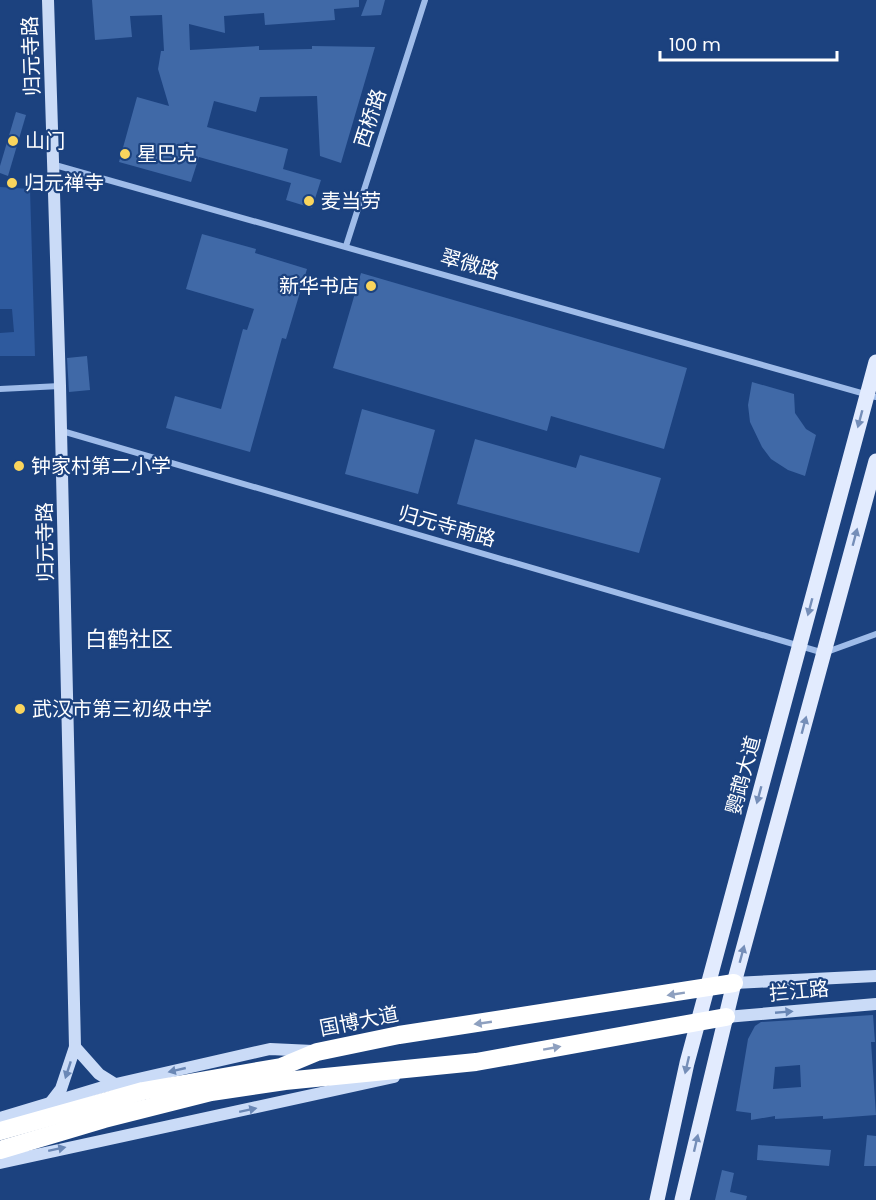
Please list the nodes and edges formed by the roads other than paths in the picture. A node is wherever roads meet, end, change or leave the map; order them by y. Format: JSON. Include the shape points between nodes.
{"nodes":[{"id":1,"x":48,"y":0,"type":"edge"},
{"id":2,"x":425,"y":0,"type":"edge"},
{"id":3,"x":55,"y":165,"type":"junction"},
{"id":4,"x":346,"y":246,"type":"junction"},
{"id":5,"x":876,"y":362,"type":"edge"},
{"id":6,"x":60,"y":386,"type":"junction"},
{"id":7,"x":0,"y":389,"type":"edge"},
{"id":8,"x":872,"y":396,"type":"edge"},
{"id":9,"x":62,"y":431,"type":"junction"},
{"id":10,"x":876,"y":461,"type":"edge"},
{"id":11,"x":876,"y":634,"type":"edge"},
{"id":12,"x":799,"y":646,"type":"junction"},
{"id":13,"x":824,"y":652,"type":"junction"},
{"id":14,"x":876,"y":975,"type":"edge"},
{"id":15,"x":734,"y":983,"type":"junction"},
{"id":16,"x":708,"y":989,"type":"junction"},
{"id":17,"x":876,"y":1004,"type":"edge"},
{"id":18,"x":726,"y":1017,"type":"junction"},
{"id":19,"x":698,"y":1023,"type":"junction"},
{"id":20,"x":75,"y":1047,"type":"junction"},
{"id":21,"x":317,"y":1052,"type":"junction"},
{"id":22,"x":448,"y":1065,"type":"junction"},
{"id":23,"x":283,"y":1074,"type":"junction"},
{"id":24,"x":115,"y":1084,"type":"junction"},
{"id":25,"x":51,"y":1102,"type":"junction"},
{"id":26,"x":0,"y":1118,"type":"edge"},
{"id":27,"x":0,"y":1131,"type":"edge"},
{"id":28,"x":0,"y":1150,"type":"edge"},
{"id":29,"x":0,"y":1162,"type":"edge"},
{"id":30,"x":657,"y":1200,"type":"edge"},
{"id":31,"x":682,"y":1200,"type":"edge"}],
"edges":[{"from":1,"to":3,"type":"street","name":"归元寺路"},
{"from":2,"to":4,"type":"street","name":"西桥路"},
{"from":3,"to":4,"type":"street","name":"翠微路"},
{"from":3,"to":6,"type":"street","name":"归元寺路"},
{"from":4,"to":8,"type":"street","name":"翠微路"},
{"from":5,"to":8,"type":"main road","name":"鹦鹉大道"},
{"from":6,"to":7,"type":"street"},
{"from":6,"to":9,"type":"street","name":"归元寺路"},
{"from":8,"to":12,"type":"main road","name":"鹦鹉大道","one_way":true},
{"from":9,"to":12,"type":"street","name":"归元寺南路"},
{"from":9,"to":20,"type":"street","name":"归元寺路"},
{"from":13,"to":10,"type":"main road","one_way":true},
{"from":11,"to":13,"type":"street"},
{"from":12,"to":13,"type":"street","name":"归元寺南路"},
{"from":12,"to":16,"type":"main road","name":"鹦鹉大道","one_way":true},
{"from":15,"to":13,"type":"main road","one_way":true},
{"from":14,"to":15,"type":"street","name":"拦江路"},
{"from":15,"to":16,"type":"highway","name":"国博大道"},
{"from":15,"to":18,"type":"main road"},
{"from":16,"to":19,"type":"main road","name":"鹦鹉大道"},
{"from":16,"to":21,"type":"highway","name":"国博大道","one_way":true,"via":[[399,1035]]},
{"from":18,"to":17,"type":"street","name":"拦江路","one_way":true},
{"from":18,"to":19,"type":"highway","name":"国博大道"},
{"from":31,"to":18,"type":"main road","one_way":true},
{"from":22,"to":19,"type":"highway","name":"国博大道","one_way":true},
{"from":19,"to":30,"type":"main road","name":"鹦鹉大道","one_way":true},
{"from":20,"to":24,"type":"street","via":[[99,1074]]},
{"from":20,"to":25,"type":"street","name":"归元寺路","one_way":true,"via":[[61,1089]]},
{"from":21,"to":23,"type":"highway","name":"国博大道"},
{"from":21,"to":24,"type":"street","one_way":true,"via":[[270,1049]]},
{"from":22,"to":23,"type":"highway","name":"国博大道"},
{"from":29,"to":22,"type":"street","one_way":true},
{"from":23,"to":27,"type":"highway","name":"国博大道","via":[[143,1091]]},
{"from":23,"to":28,"type":"highway","name":"国博大道"},
{"from":24,"to":25,"type":"street"},
{"from":25,"to":26,"type":"street"}]}
